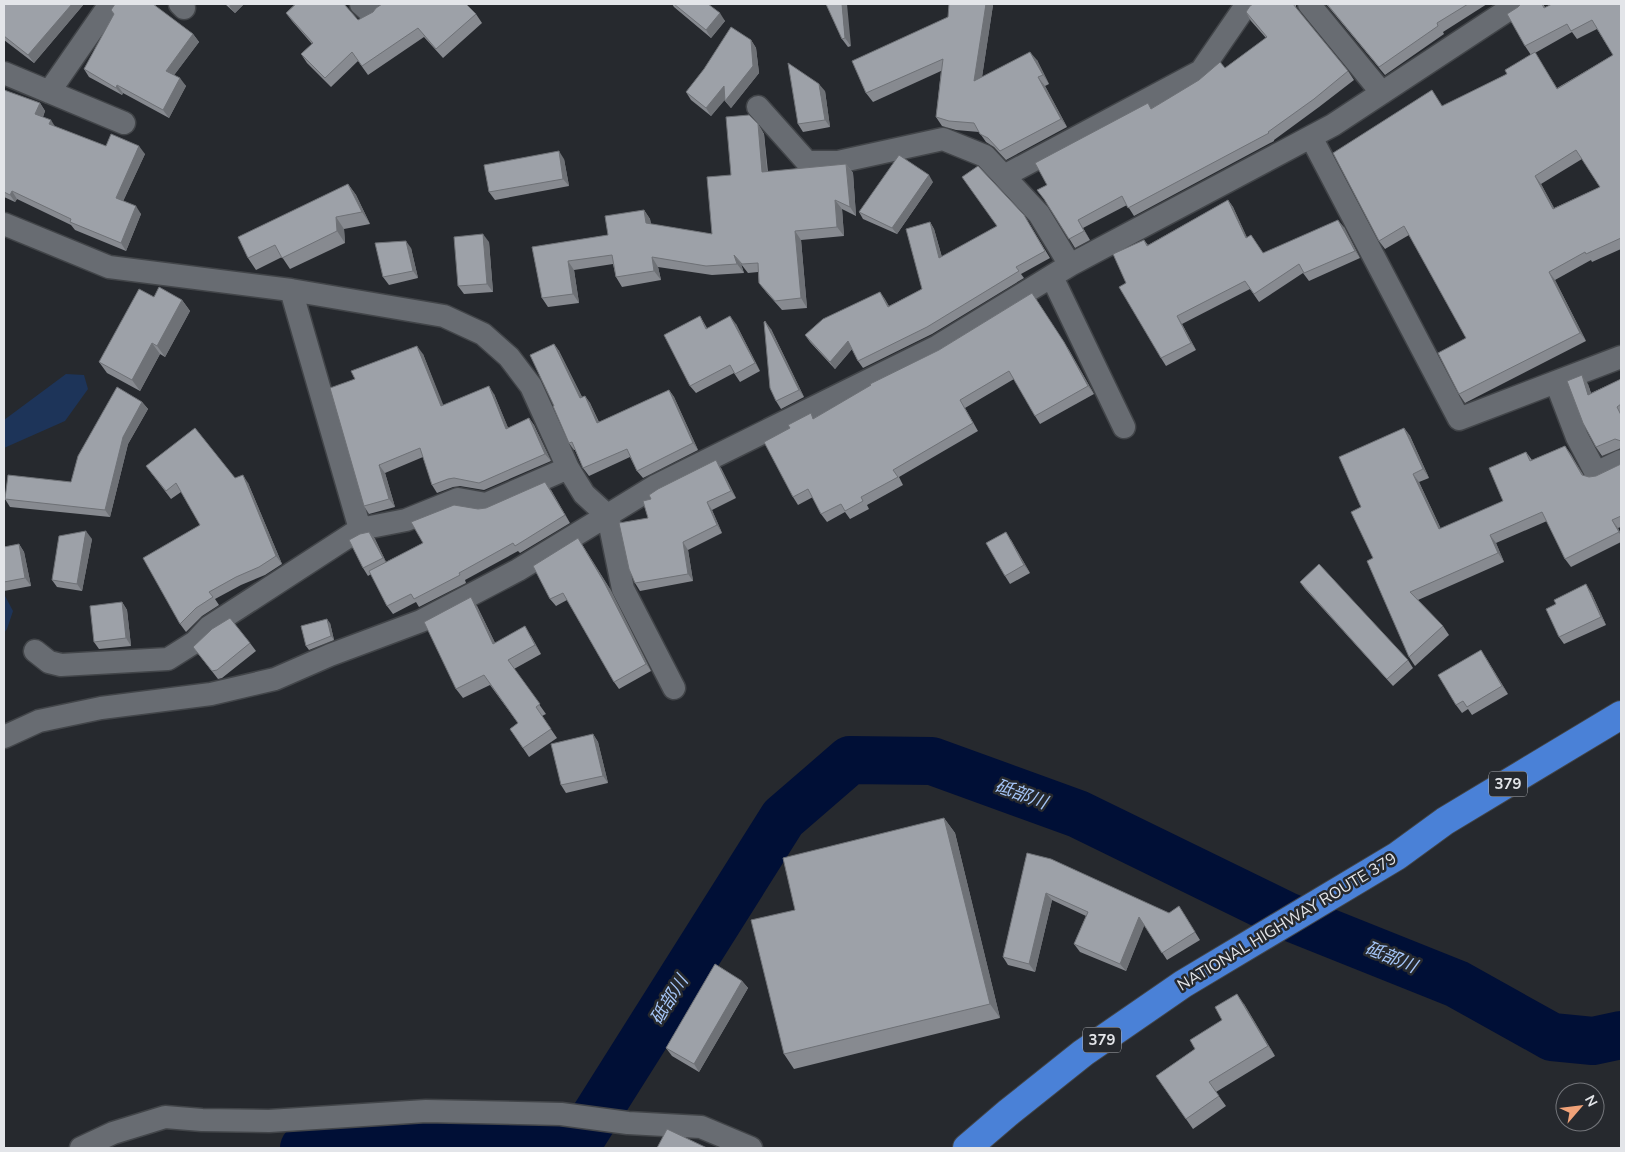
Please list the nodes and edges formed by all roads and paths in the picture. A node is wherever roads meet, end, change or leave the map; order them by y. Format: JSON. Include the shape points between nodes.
{"nodes":[{"id":1,"x":110,"y":4,"type":"edge"},
{"id":2,"x":1247,"y":4,"type":"edge"},
{"id":3,"x":1309,"y":4,"type":"edge"},
{"id":4,"x":1517,"y":4,"type":"edge"},
{"id":5,"x":4,"y":73,"type":"edge"},
{"id":6,"x":49,"y":92,"type":"junction"},
{"id":7,"x":1382,"y":93,"type":"junction"},
{"id":8,"x":758,"y":107,"type":"dead end"},
{"id":9,"x":124,"y":123,"type":"dead end"},
{"id":10,"x":1311,"y":137,"type":"junction"},
{"id":11,"x":1004,"y":176,"type":"junction"},
{"id":12,"x":4,"y":224,"type":"edge"},
{"id":13,"x":1061,"y":271,"type":"junction"},
{"id":14,"x":291,"y":290,"type":"junction"},
{"id":15,"x":1621,"y":357,"type":"edge"},
{"id":16,"x":1556,"y":382,"type":"junction"},
{"id":17,"x":1124,"y":426,"type":"dead end"},
{"id":18,"x":1621,"y":461,"type":"edge"},
{"id":19,"x":568,"y":468,"type":"junction"},
{"id":20,"x":608,"y":516,"type":"junction"},
{"id":21,"x":360,"y":529,"type":"junction"},
{"id":22,"x":35,"y":651,"type":"dead end"},
{"id":23,"x":674,"y":688,"type":"dead end"},
{"id":24,"x":1621,"y":715,"type":"edge"},
{"id":25,"x":4,"y":736,"type":"edge"},
{"id":26,"x":81,"y":1148,"type":"edge"},
{"id":27,"x":751,"y":1148,"type":"edge"},
{"id":28,"x":967,"y":1148,"type":"edge"}],
"edges":[{"from":1,"to":6,"type":"street"},
{"from":2,"to":11,"type":"street","via":[[1201,71]]},
{"from":3,"to":7,"type":"street"},
{"from":4,"to":7,"type":"street"},
{"from":5,"to":6,"type":"street"},
{"from":6,"to":9,"type":"street"},
{"from":7,"to":10,"type":"street"},
{"from":8,"to":11,"type":"street","via":[[806,162],[838,162],[943,139],[985,156]]},
{"from":10,"to":13,"type":"street"},
{"from":10,"to":16,"type":"street","via":[[1459,419]]},
{"from":11,"to":13,"type":"street","via":[[1039,214]]},
{"from":12,"to":14,"type":"street","via":[[109,267]]},
{"from":13,"to":17,"type":"street"},
{"from":13,"to":20,"type":"street","via":[[938,346],[657,485]]},
{"from":14,"to":19,"type":"street","via":[[444,316],[484,334],[509,357],[531,386]]},
{"from":14,"to":21,"type":"street"},
{"from":15,"to":16,"type":"street"},
{"from":16,"to":18,"type":"street","via":[[1577,437],[1596,473]]},
{"from":19,"to":20,"type":"street","via":[[584,494]]},
{"from":19,"to":21,"type":"street","via":[[486,504],[458,499],[406,520]]},
{"from":20,"to":23,"type":"street","via":[[623,589]]},
{"from":20,"to":25,"type":"street","via":[[518,570],[421,621],[274,679],[211,694],[92,710],[39,721]]},
{"from":21,"to":22,"type":"street","via":[[168,659],[61,665],[49,662]]},
{"from":24,"to":28,"type":"highway","name":"NATIONAL HIGHWAY ROUTE 379","number":"379","via":[[1445,822],[1397,856],[1183,984],[1083,1053]]},
{"from":26,"to":27,"type":"street","via":[[113,1133],[165,1118],[269,1122],[426,1111],[566,1115],[701,1127]]}]}
